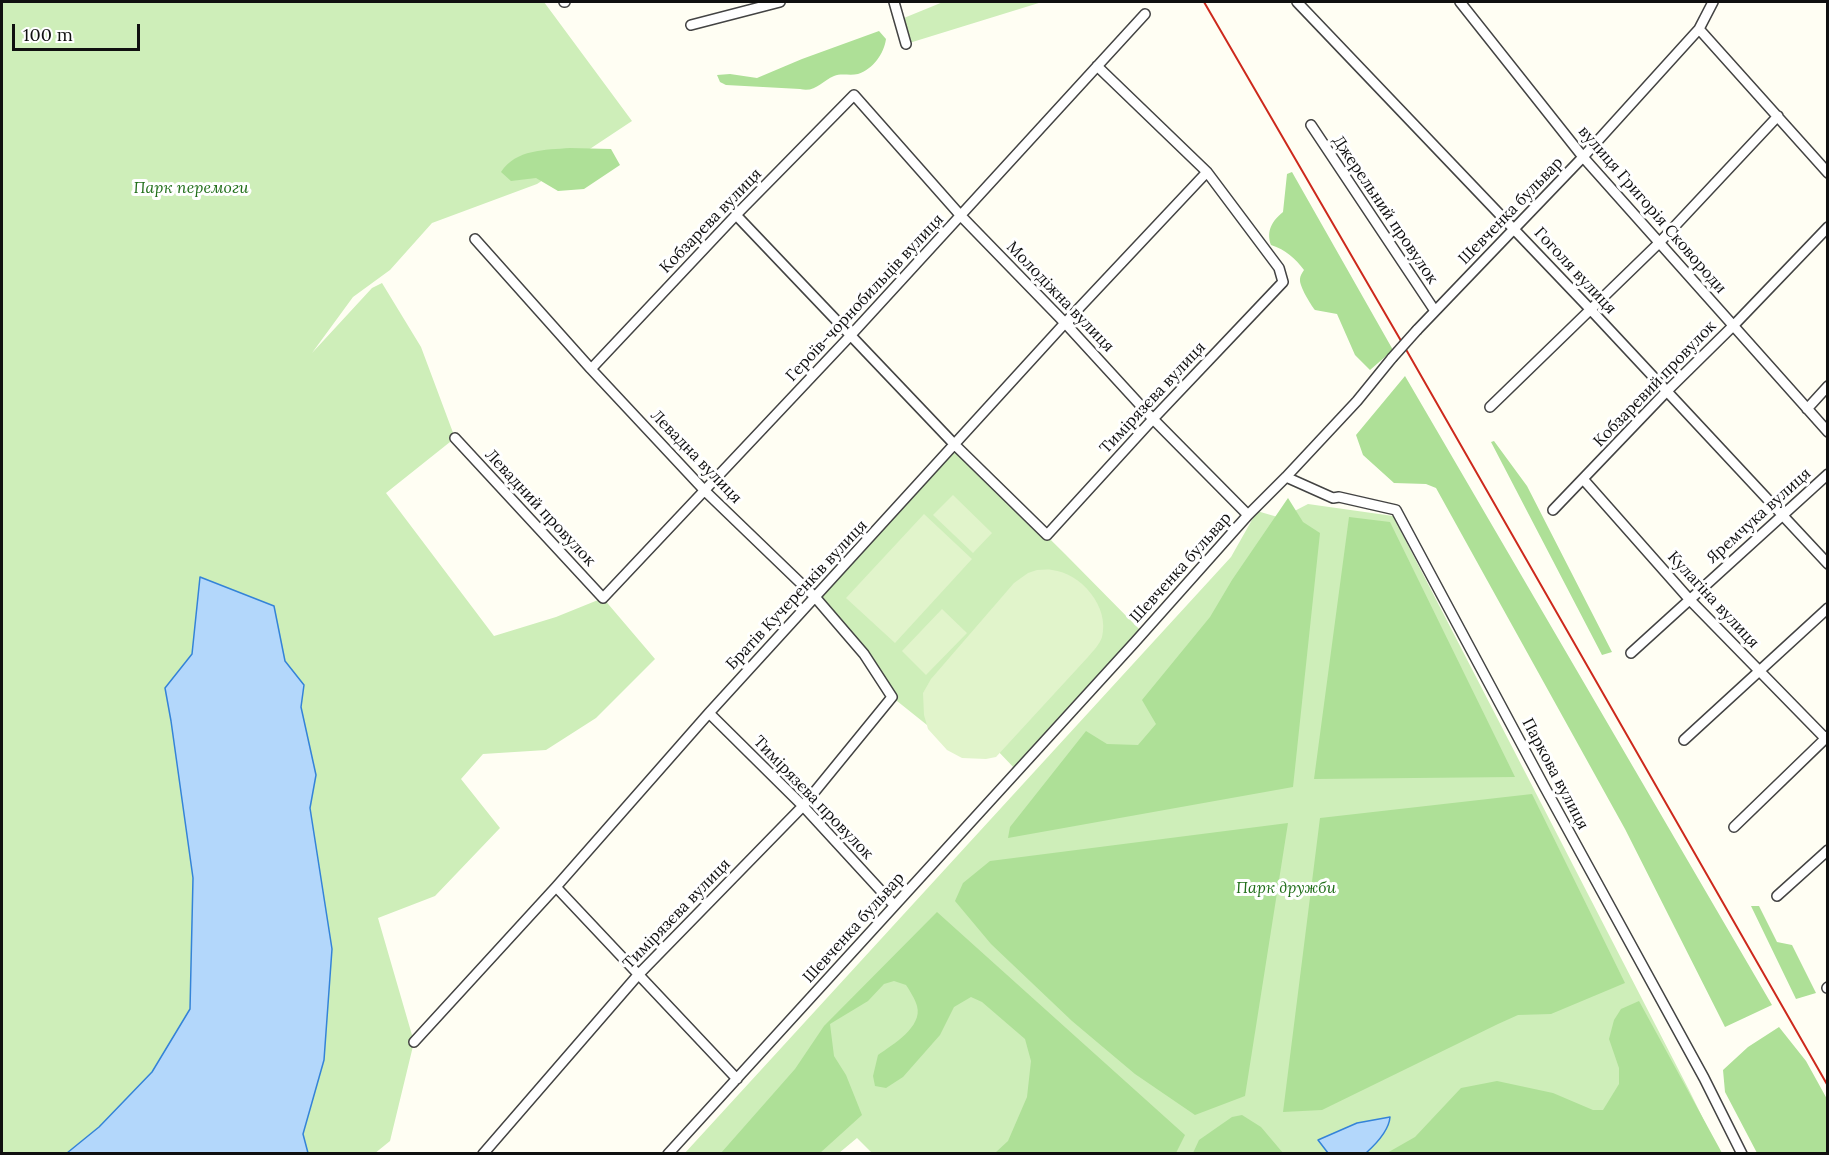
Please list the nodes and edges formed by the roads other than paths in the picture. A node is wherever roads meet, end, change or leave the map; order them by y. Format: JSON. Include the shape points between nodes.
{"nodes":[{"id":1,"x":780,"y":2,"type":"edge"},
{"id":2,"x":894,"y":2,"type":"edge"},
{"id":3,"x":1297,"y":2,"type":"edge"},
{"id":4,"x":1460,"y":2,"type":"edge"},
{"id":5,"x":1713,"y":2,"type":"edge"},
{"id":6,"x":1145,"y":14,"type":"dead end"},
{"id":7,"x":691,"y":25,"type":"dead end"},
{"id":8,"x":1699,"y":29,"type":"junction"},
{"id":9,"x":906,"y":44,"type":"dead end"},
{"id":10,"x":1097,"y":66,"type":"junction"},
{"id":11,"x":854,"y":95,"type":"joint"},
{"id":12,"x":1778,"y":117,"type":"junction"},
{"id":13,"x":1311,"y":125,"type":"dead end"},
{"id":14,"x":1583,"y":157,"type":"junction"},
{"id":15,"x":1824,"y":160,"type":"edge"},
{"id":16,"x":1207,"y":172,"type":"junction"},
{"id":17,"x":1827,"y":173,"type":"edge"},
{"id":18,"x":736,"y":215,"type":"junction"},
{"id":19,"x":961,"y":216,"type":"junction"},
{"id":20,"x":1827,"y":227,"type":"edge"},
{"id":21,"x":1515,"y":229,"type":"junction"},
{"id":22,"x":475,"y":239,"type":"dead end"},
{"id":23,"x":1659,"y":243,"type":"junction"},
{"id":24,"x":1591,"y":310,"type":"junction"},
{"id":25,"x":1435,"y":311,"type":"junction"},
{"id":26,"x":1065,"y":323,"type":"junction"},
{"id":27,"x":1734,"y":325,"type":"junction"},
{"id":28,"x":851,"y":335,"type":"junction"},
{"id":29,"x":591,"y":369,"type":"junction"},
{"id":30,"x":1827,"y":386,"type":"edge"},
{"id":31,"x":1667,"y":390,"type":"junction"},
{"id":32,"x":1490,"y":407,"type":"dead end"},
{"id":33,"x":1807,"y":409,"type":"junction"},
{"id":34,"x":1153,"y":419,"type":"junction"},
{"id":35,"x":1827,"y":432,"type":"edge"},
{"id":36,"x":455,"y":438,"type":"dead end"},
{"id":37,"x":954,"y":445,"type":"junction"},
{"id":38,"x":1827,"y":474,"type":"edge"},
{"id":39,"x":1286,"y":477,"type":"junction"},
{"id":40,"x":1583,"y":479,"type":"junction"},
{"id":41,"x":705,"y":491,"type":"junction"},
{"id":42,"x":1553,"y":510,"type":"dead end"},
{"id":43,"x":1782,"y":514,"type":"junction"},
{"id":44,"x":1248,"y":515,"type":"junction"},
{"id":45,"x":1827,"y":564,"type":"edge"},
{"id":46,"x":815,"y":597,"type":"junction"},
{"id":47,"x":603,"y":598,"type":"joint"},
{"id":48,"x":1690,"y":600,"type":"junction"},
{"id":49,"x":1827,"y":608,"type":"edge"},
{"id":50,"x":1631,"y":653,"type":"dead end"},
{"id":51,"x":1760,"y":671,"type":"junction"},
{"id":52,"x":892,"y":697,"type":"joint"},
{"id":53,"x":709,"y":713,"type":"junction"},
{"id":54,"x":1826,"y":736,"type":"edge"},
{"id":55,"x":1684,"y":740,"type":"dead end"},
{"id":56,"x":803,"y":806,"type":"junction"},
{"id":57,"x":1734,"y":827,"type":"dead end"},
{"id":58,"x":1827,"y":850,"type":"edge"},
{"id":59,"x":556,"y":888,"type":"junction"},
{"id":60,"x":1777,"y":896,"type":"dead end"},
{"id":61,"x":894,"y":905,"type":"junction"},
{"id":62,"x":638,"y":975,"type":"junction"},
{"id":63,"x":414,"y":1042,"type":"dead end"},
{"id":64,"x":737,"y":1079,"type":"junction"},
{"id":65,"x":483,"y":1154,"type":"edge"},
{"id":66,"x":668,"y":1154,"type":"edge"},
{"id":67,"x":1742,"y":1154,"type":"edge"}],
"edges":[{"from":1,"to":7,"type":"street"},
{"from":2,"to":9,"type":"street"},
{"from":3,"to":21,"type":"street","name":"Гоголя вулиця"},
{"from":4,"to":14,"type":"street","name":"вулиця Григорія Сковороди"},
{"from":5,"to":8,"type":"street","name":"Шевченка бульвар"},
{"from":6,"to":10,"type":"street","name":"Героїв-чорнобильців вулиця"},
{"from":8,"to":12,"type":"street"},
{"from":8,"to":14,"type":"street","name":"Шевченка бульвар"},
{"from":10,"to":16,"type":"street"},
{"from":10,"to":19,"type":"street","name":"Героїв-чорнобильців вулиця"},
{"from":11,"to":18,"type":"street","name":"Кобзарева вулиця"},
{"from":11,"to":19,"type":"street","name":"Молодіжна вулиця"},
{"from":12,"to":15,"type":"street"},
{"from":12,"to":23,"type":"street"},
{"from":13,"to":25,"type":"street","name":"Джерельний провулок"},
{"from":14,"to":21,"type":"street","name":"Шевченка бульвар"},
{"from":14,"to":23,"type":"street","name":"вулиця Григорія Сковороди"},
{"from":15,"to":17,"type":"street"},
{"from":16,"to":26,"type":"street","name":"Братів Кучеренків вулиця"},
{"from":16,"to":34,"type":"street","name":"Тимірязєва вулиця","via":[[1279,268],[1283,282]]},
{"from":18,"to":28,"type":"street"},
{"from":18,"to":29,"type":"street","name":"Кобзарева вулиця"},
{"from":19,"to":26,"type":"street","name":"Молодіжна вулиця"},
{"from":19,"to":28,"type":"street","name":"Героїв-чорнобильців вулиця"},
{"from":20,"to":27,"type":"street","name":"Кобзаревий провулок"},
{"from":21,"to":24,"type":"street","name":"Гоголя вулиця"},
{"from":21,"to":25,"type":"street","name":"Шевченка бульвар"},
{"from":22,"to":29,"type":"street","name":"Левадна вулиця"},
{"from":23,"to":24,"type":"street"},
{"from":23,"to":27,"type":"street","name":"вулиця Григорія Сковороди"},
{"from":24,"to":31,"type":"street","name":"Гоголя вулиця"},
{"from":24,"to":32,"type":"street"},
{"from":25,"to":39,"type":"street","name":"Шевченка бульвар","bridge":true},
{"from":26,"to":34,"type":"street","name":"Молодіжна вулиця"},
{"from":26,"to":37,"type":"street","name":"Братів Кучеренків вулиця"},
{"from":27,"to":31,"type":"street","name":"Кобзаревий провулок"},
{"from":27,"to":33,"type":"street","name":"вулиця Григорія Сковороди"},
{"from":28,"to":37,"type":"street"},
{"from":28,"to":41,"type":"street","name":"Героїв-чорнобильців вулиця"},
{"from":29,"to":41,"type":"street","name":"Левадна вулиця"},
{"from":30,"to":33,"type":"street"},
{"from":31,"to":40,"type":"street","name":"Кобзаревий провулок"},
{"from":31,"to":43,"type":"street","name":"Гоголя вулиця"},
{"from":33,"to":35,"type":"street","name":"вулиця Григорія Сковороди"},
{"from":34,"to":37,"type":"street","name":"Тимірязєва вулиця","via":[[1047,535]]},
{"from":34,"to":44,"type":"street","name":"Молодіжна вулиця"},
{"from":36,"to":47,"type":"street","name":"Левадний провулок"},
{"from":37,"to":46,"type":"street","name":"Братів Кучеренків вулиця"},
{"from":38,"to":43,"type":"street","name":"Яремчука вулиця"},
{"from":39,"to":44,"type":"street","name":"Шевченка бульвар"},
{"from":39,"to":67,"type":"street","name":"Паркова вулиця","via":[[1333,498],[1396,510]]},
{"from":40,"to":42,"type":"street","name":"Кобзаревий провулок"},
{"from":40,"to":48,"type":"street","name":"Кулагіна вулиця"},
{"from":41,"to":46,"type":"street","name":"Левадна вулиця"},
{"from":41,"to":47,"type":"street","name":"Героїв-чорнобильців вулиця"},
{"from":43,"to":45,"type":"street","name":"Гоголя вулиця"},
{"from":43,"to":48,"type":"street","name":"Яремчука вулиця"},
{"from":44,"to":61,"type":"street","name":"Шевченка бульвар"},
{"from":46,"to":52,"type":"street","name":"Левадна вулиця","via":[[864,654]]},
{"from":46,"to":53,"type":"street","name":"Братів Кучеренків вулиця"},
{"from":48,"to":50,"type":"street","name":"Яремчука вулиця"},
{"from":48,"to":51,"type":"street","name":"Кулагіна вулиця"},
{"from":49,"to":51,"type":"street"},
{"from":51,"to":54,"type":"street","name":"Кулагіна вулиця"},
{"from":51,"to":55,"type":"street"},
{"from":52,"to":56,"type":"street","name":"Тимірязєва вулиця"},
{"from":53,"to":56,"type":"street","name":"Тимірязєва провулок"},
{"from":53,"to":59,"type":"street","name":"Братів Кучеренків вулиця"},
{"from":54,"to":57,"type":"street"},
{"from":56,"to":61,"type":"street","name":"Тимірязєва провулок"},
{"from":56,"to":62,"type":"street","name":"Тимірязєва вулиця"},
{"from":58,"to":60,"type":"street"},
{"from":59,"to":62,"type":"street"},
{"from":59,"to":63,"type":"street","name":"Братів Кучеренків вулиця"},
{"from":61,"to":64,"type":"street","name":"Шевченка бульвар"},
{"from":62,"to":64,"type":"street"},
{"from":62,"to":65,"type":"street","name":"Тимірязєва вулиця"},
{"from":64,"to":66,"type":"street","name":"Шевченка бульвар"}]}
